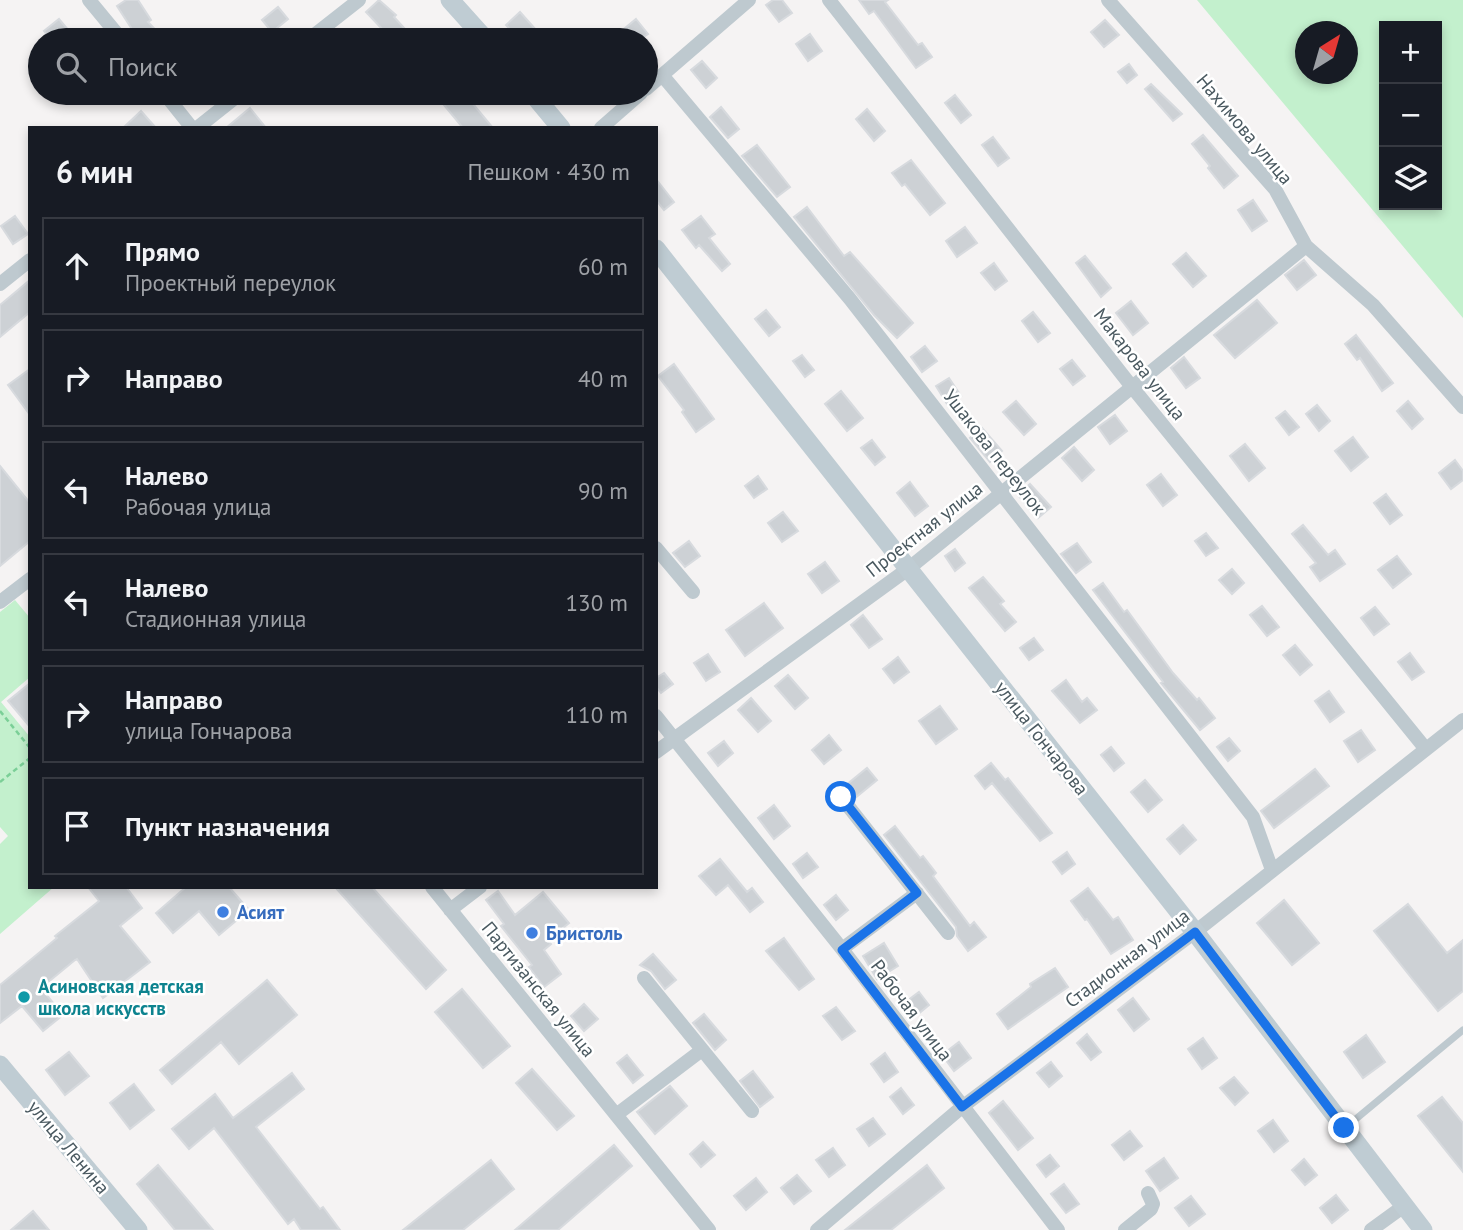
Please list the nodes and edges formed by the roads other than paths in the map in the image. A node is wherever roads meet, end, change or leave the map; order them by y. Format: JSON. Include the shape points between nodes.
{"nodes":[{"id":1,"x":89,"y":0,"type":"edge"},
{"id":2,"x":359,"y":0,"type":"edge"},
{"id":3,"x":450,"y":0,"type":"edge"},
{"id":4,"x":749,"y":0,"type":"edge"},
{"id":5,"x":829,"y":0,"type":"edge"},
{"id":6,"x":1108,"y":0,"type":"edge"},
{"id":7,"x":111,"y":28,"type":"edge"},
{"id":8,"x":323,"y":28,"type":"edge"},
{"id":9,"x":475,"y":28,"type":"edge"},
{"id":10,"x":662,"y":75,"type":"junction"},
{"id":11,"x":658,"y":78,"type":"edge"},
{"id":12,"x":174,"y":105,"type":"edge"},
{"id":13,"x":225,"y":105,"type":"edge"},
{"id":14,"x":542,"y":105,"type":"edge"},
{"id":15,"x":627,"y":105,"type":"edge"},
{"id":16,"x":192,"y":126,"type":"edge"},
{"id":17,"x":197,"y":126,"type":"edge"},
{"id":18,"x":559,"y":126,"type":"edge"},
{"id":19,"x":603,"y":126,"type":"edge"},
{"id":20,"x":1306,"y":246,"type":"junction"},
{"id":21,"x":658,"y":253,"type":"edge"},
{"id":22,"x":28,"y":261,"type":"edge"},
{"id":23,"x":1,"y":281,"type":"edge"},
{"id":24,"x":1132,"y":387,"type":"junction"},
{"id":25,"x":1463,"y":407,"type":"edge"},
{"id":26,"x":1002,"y":492,"type":"junction"},
{"id":27,"x":658,"y":550,"type":"edge"},
{"id":28,"x":908,"y":569,"type":"junction"},
{"id":29,"x":28,"y":581,"type":"edge"},
{"id":30,"x":693,"y":592,"type":"dead end"},
{"id":31,"x":0,"y":602,"type":"edge"},
{"id":32,"x":658,"y":719,"type":"edge"},
{"id":33,"x":1463,"y":720,"type":"edge"},
{"id":34,"x":674,"y":739,"type":"junction"},
{"id":35,"x":1425,"y":748,"type":"junction"},
{"id":36,"x":658,"y":751,"type":"edge"},
{"id":37,"x":841,"y":797,"type":"dead end"},
{"id":38,"x":1272,"y":870,"type":"junction"},
{"id":39,"x":434,"y":889,"type":"edge"},
{"id":40,"x":477,"y":889,"type":"edge"},
{"id":41,"x":917,"y":893,"type":"junction"},
{"id":42,"x":450,"y":910,"type":"junction"},
{"id":43,"x":1195,"y":932,"type":"junction"},
{"id":44,"x":948,"y":933,"type":"dead end"},
{"id":45,"x":842,"y":950,"type":"junction"},
{"id":46,"x":644,"y":978,"type":"dead end"},
{"id":47,"x":1463,"y":1030,"type":"edge"},
{"id":48,"x":702,"y":1050,"type":"junction"},
{"id":49,"x":0,"y":1065,"type":"edge"},
{"id":50,"x":962,"y":1107,"type":"junction"},
{"id":51,"x":752,"y":1111,"type":"dead end"},
{"id":52,"x":616,"y":1115,"type":"junction"},
{"id":53,"x":1344,"y":1128,"type":"junction"},
{"id":54,"x":1148,"y":1193,"type":"dead end"},
{"id":55,"x":1404,"y":1206,"type":"junction"},
{"id":56,"x":138,"y":1230,"type":"edge"},
{"id":57,"x":709,"y":1230,"type":"edge"},
{"id":58,"x":817,"y":1230,"type":"edge"},
{"id":59,"x":1058,"y":1230,"type":"edge"},
{"id":60,"x":1125,"y":1230,"type":"edge"},
{"id":61,"x":1371,"y":1230,"type":"edge"},
{"id":62,"x":1423,"y":1230,"type":"edge"}],
"edges":[{"from":1,"to":7,"type":"street"},
{"from":2,"to":8,"type":"street"},
{"from":3,"to":9,"type":"street"},
{"from":4,"to":10,"type":"street"},
{"from":5,"to":24,"type":"street","name":"Макарова улица"},
{"from":6,"to":20,"type":"street","name":"Нахимова улица","via":[[1275,189]]},
{"from":10,"to":11,"type":"street"},
{"from":10,"to":26,"type":"street","name":"Ушакова переулок","via":[[850,299]]},
{"from":12,"to":16,"type":"street"},
{"from":13,"to":17,"type":"street"},
{"from":14,"to":18,"type":"street"},
{"from":15,"to":19,"type":"street"},
{"from":20,"to":24,"type":"street","name":"Проектная улица"},
{"from":20,"to":25,"type":"street","name":"Нахимова улица","via":[[1373,305]]},
{"from":21,"to":28,"type":"street","name":"улица Гончарова"},
{"from":22,"to":23,"type":"street"},
{"from":24,"to":26,"type":"street","name":"Проектная улица"},
{"from":24,"to":35,"type":"street","name":"Макарова улица"},
{"from":26,"to":28,"type":"street","name":"Проектная улица"},
{"from":26,"to":38,"type":"street","name":"Ушакова переулок","via":[[1253,817]]},
{"from":27,"to":30,"type":"street"},
{"from":28,"to":34,"type":"street","name":"Проектная улица"},
{"from":28,"to":43,"type":"street","name":"улица Гончарова"},
{"from":29,"to":31,"type":"street"},
{"from":32,"to":34,"type":"street","name":"Рабочая улица"},
{"from":33,"to":35,"type":"street","name":"Стадионная улица"},
{"from":34,"to":36,"type":"street","name":"Проектная улица"},
{"from":34,"to":45,"type":"street","name":"Рабочая улица"},
{"from":35,"to":38,"type":"street","name":"Стадионная улица"},
{"from":37,"to":41,"type":"street"},
{"from":38,"to":43,"type":"street","name":"Стадионная улица"},
{"from":39,"to":42,"type":"street","name":"Партизанская улица"},
{"from":40,"to":42,"type":"street"},
{"from":41,"to":44,"type":"street"},
{"from":41,"to":45,"type":"street"},
{"from":42,"to":52,"type":"street","name":"Партизанская улица"},
{"from":43,"to":50,"type":"street","name":"Стадионная улица"},
{"from":43,"to":53,"type":"street","name":"улица Гончарова"},
{"from":45,"to":50,"type":"street","name":"Рабочая улица"},
{"from":46,"to":48,"type":"street"},
{"from":47,"to":53,"type":"lane"},
{"from":48,"to":51,"type":"street"},
{"from":48,"to":52,"type":"street"},
{"from":49,"to":56,"type":"street","name":"улица Ленина"},
{"from":50,"to":58,"type":"street","name":"Стадионная улица"},
{"from":50,"to":59,"type":"street","name":"Рабочая улица"},
{"from":52,"to":57,"type":"street","name":"Партизанская улица"},
{"from":53,"to":55,"type":"street","name":"улица Гончарова"},
{"from":54,"to":60,"type":"street","via":[[1151,1209]]},
{"from":55,"to":61,"type":"street"},
{"from":55,"to":62,"type":"street","name":"улица Гончарова"}]}
